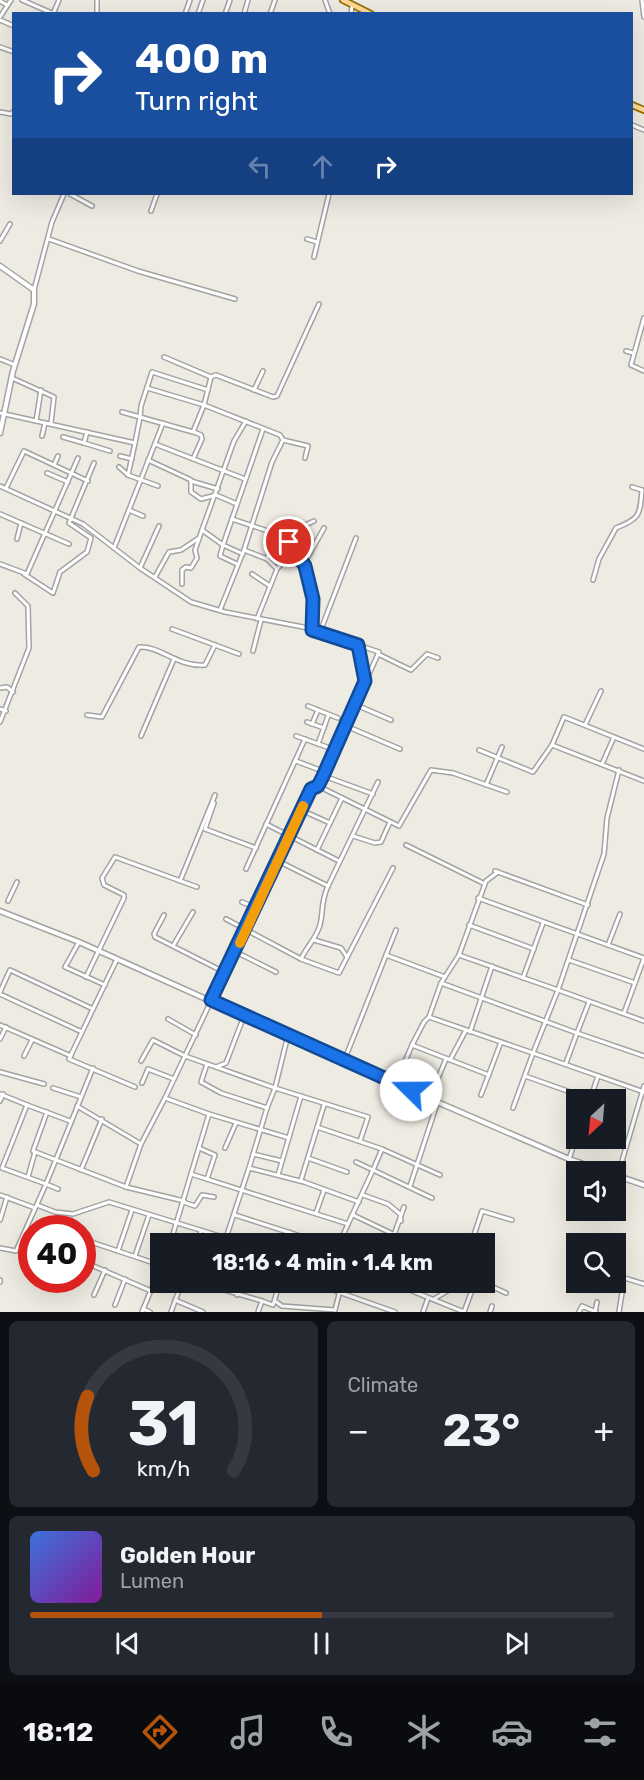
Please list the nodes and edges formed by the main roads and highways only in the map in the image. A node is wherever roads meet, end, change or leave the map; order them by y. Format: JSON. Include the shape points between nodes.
{"nodes":[{"id":1,"x":343,"y":0,"type":"edge"},
{"id":2,"x":366,"y":12,"type":"edge"}],
"edges":[{"from":1,"to":2,"type":"main road"}]}
